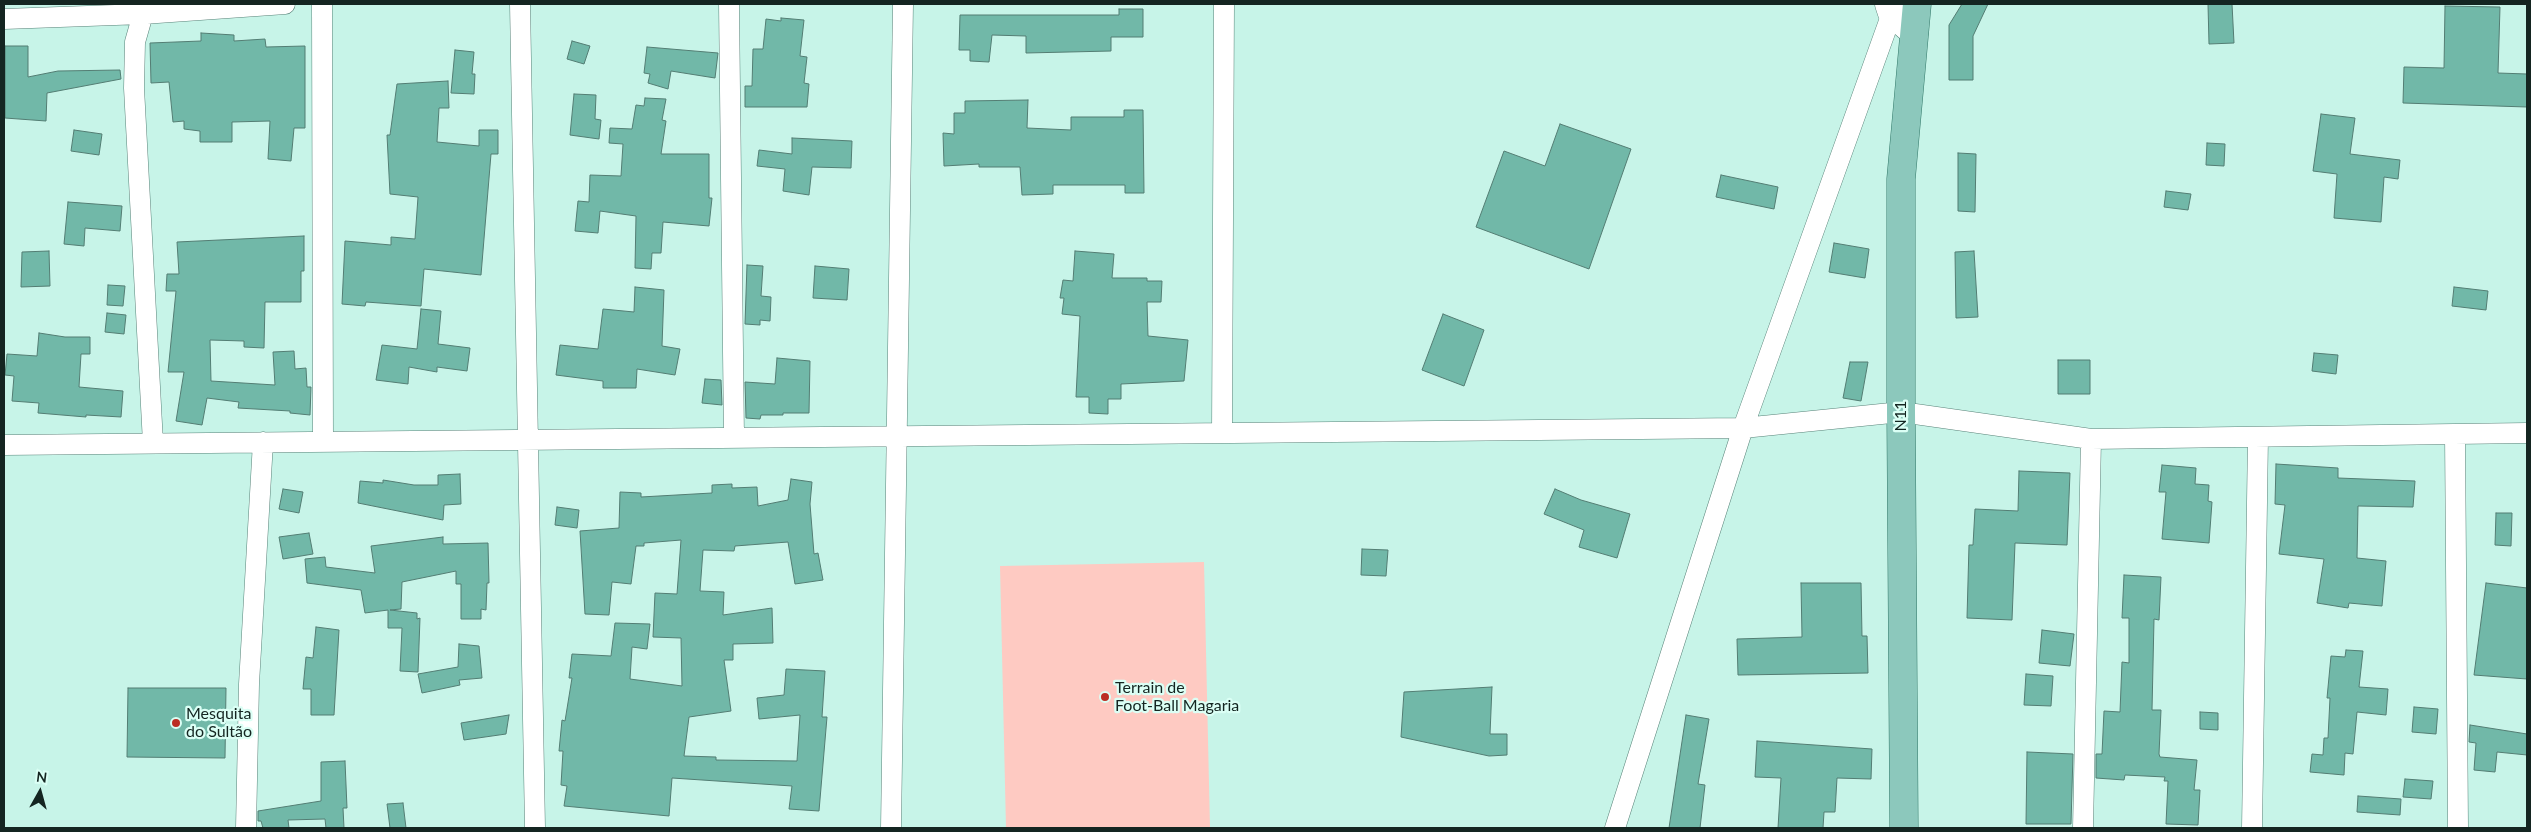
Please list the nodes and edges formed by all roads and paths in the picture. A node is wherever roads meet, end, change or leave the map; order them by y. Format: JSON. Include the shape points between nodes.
{"nodes":[{"id":1,"x":285,"y":4,"type":"edge"},
{"id":2,"x":322,"y":4,"type":"edge"},
{"id":3,"x":520,"y":4,"type":"edge"},
{"id":4,"x":729,"y":4,"type":"edge"},
{"id":5,"x":903,"y":4,"type":"edge"},
{"id":6,"x":1224,"y":4,"type":"edge"},
{"id":7,"x":1899,"y":7,"type":"edge"},
{"id":8,"x":143,"y":9,"type":"edge"},
{"id":9,"x":4,"y":19,"type":"edge"},
{"id":10,"x":1901,"y":412,"type":"junction"},
{"id":11,"x":1743,"y":428,"type":"junction"},
{"id":12,"x":1222,"y":433,"type":"junction"},
{"id":13,"x":2527,"y":433,"type":"edge"},
{"id":14,"x":2455,"y":434,"type":"junction"},
{"id":15,"x":896,"y":436,"type":"junction"},
{"id":16,"x":2258,"y":437,"type":"junction"},
{"id":17,"x":734,"y":438,"type":"junction"},
{"id":18,"x":2091,"y":439,"type":"junction"},
{"id":19,"x":527,"y":440,"type":"junction"},
{"id":20,"x":263,"y":442,"type":"junction"},
{"id":21,"x":322,"y":442,"type":"junction"},
{"id":22,"x":153,"y":443,"type":"junction"},
{"id":23,"x":4,"y":445,"type":"edge"},
{"id":24,"x":246,"y":828,"type":"edge"},
{"id":25,"x":535,"y":828,"type":"edge"},
{"id":26,"x":891,"y":828,"type":"edge"},
{"id":27,"x":1615,"y":828,"type":"edge"},
{"id":28,"x":1904,"y":828,"type":"edge"},
{"id":29,"x":2082,"y":828,"type":"edge"},
{"id":30,"x":2252,"y":828,"type":"edge"},
{"id":31,"x":2458,"y":828,"type":"edge"}],
"edges":[{"from":1,"to":8,"type":"street"},
{"from":2,"to":21,"type":"street"},
{"from":3,"to":19,"type":"street"},
{"from":4,"to":17,"type":"street"},
{"from":5,"to":15,"type":"street"},
{"from":6,"to":12,"type":"street"},
{"from":7,"to":10,"type":"main road","name":"N11","via":[[1914,32],[1901,179]]},
{"from":7,"to":11,"type":"street"},
{"from":8,"to":9,"type":"street"},
{"from":8,"to":22,"type":"street","via":[[136,42],[134,88]]},
{"from":10,"to":11,"type":"street"},
{"from":10,"to":18,"type":"street"},
{"from":10,"to":28,"type":"main road","name":"N11"},
{"from":11,"to":12,"type":"street"},
{"from":11,"to":27,"type":"street"},
{"from":12,"to":15,"type":"street"},
{"from":13,"to":14,"type":"street"},
{"from":14,"to":16,"type":"street"},
{"from":14,"to":31,"type":"street"},
{"from":15,"to":17,"type":"street"},
{"from":15,"to":26,"type":"street"},
{"from":16,"to":18,"type":"street"},
{"from":16,"to":30,"type":"street"},
{"from":17,"to":19,"type":"street"},
{"from":18,"to":29,"type":"street"},
{"from":19,"to":21,"type":"street"},
{"from":19,"to":25,"type":"street"},
{"from":20,"to":21,"type":"street"},
{"from":20,"to":22,"type":"street"},
{"from":20,"to":24,"type":"street","via":[[249,684]]},
{"from":22,"to":23,"type":"street"}]}
